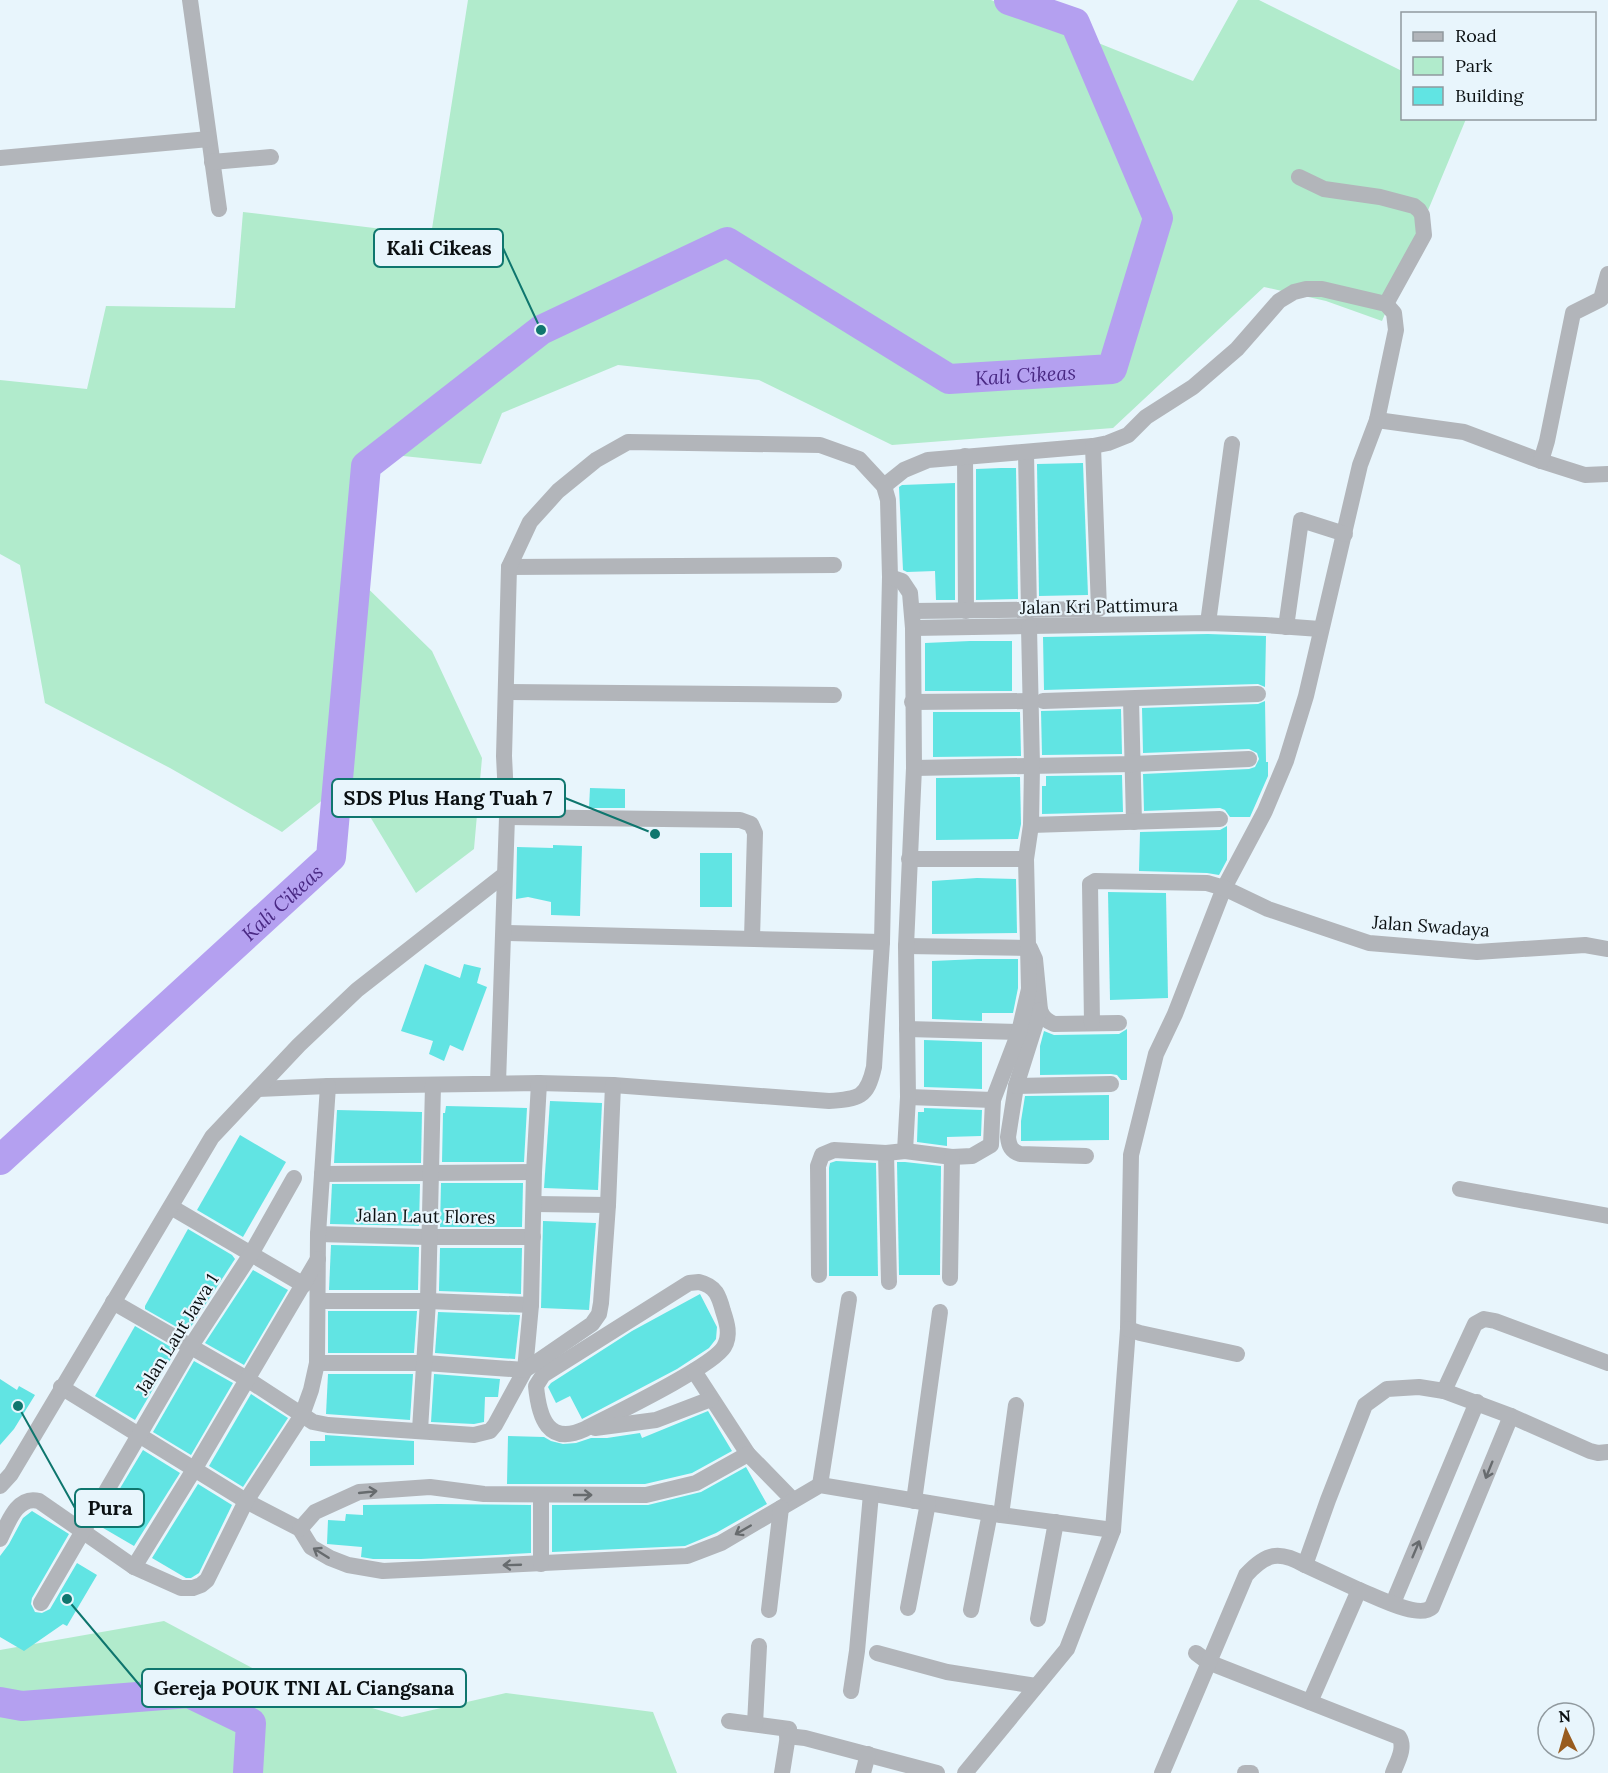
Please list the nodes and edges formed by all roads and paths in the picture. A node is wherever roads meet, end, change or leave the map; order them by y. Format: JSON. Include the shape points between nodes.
{"nodes":[{"id":1,"x":190,"y":0,"type":"edge"},
{"id":2,"x":209,"y":139,"type":"junction"},
{"id":3,"x":271,"y":157,"type":"dead end"},
{"id":4,"x":0,"y":158,"type":"edge"},
{"id":5,"x":212,"y":162,"type":"junction"},
{"id":6,"x":1299,"y":177,"type":"dead end"},
{"id":7,"x":219,"y":209,"type":"dead end"},
{"id":8,"x":1608,"y":274,"type":"edge"},
{"id":9,"x":1386,"y":304,"type":"junction"},
{"id":10,"x":1377,"y":420,"type":"junction"},
{"id":11,"x":1232,"y":444,"type":"dead end"},
{"id":12,"x":1093,"y":446,"type":"junction"},
{"id":13,"x":1026,"y":453,"type":"junction"},
{"id":14,"x":964,"y":456,"type":"junction"},
{"id":15,"x":1541,"y":461,"type":"junction"},
{"id":16,"x":1608,"y":474,"type":"edge"},
{"id":17,"x":884,"y":486,"type":"junction"},
{"id":18,"x":1345,"y":534,"type":"junction"},
{"id":19,"x":834,"y":565,"type":"dead end"},
{"id":20,"x":509,"y":567,"type":"junction"},
{"id":21,"x":890,"y":577,"type":"junction"},
{"id":22,"x":966,"y":611,"type":"junction"},
{"id":23,"x":1029,"y":619,"type":"junction"},
{"id":24,"x":913,"y":620,"type":"junction"},
{"id":25,"x":1208,"y":623,"type":"junction"},
{"id":26,"x":1286,"y":627,"type":"junction"},
{"id":27,"x":1320,"y":629,"type":"junction"},
{"id":28,"x":506,"y":692,"type":"junction"},
{"id":29,"x":1258,"y":694,"type":"dead end"},
{"id":30,"x":834,"y":695,"type":"dead end"},
{"id":31,"x":1131,"y":699,"type":"junction"},
{"id":32,"x":1037,"y":701,"type":"junction"},
{"id":33,"x":912,"y":702,"type":"junction"},
{"id":34,"x":1249,"y":759,"type":"dead end"},
{"id":35,"x":1133,"y":764,"type":"junction"},
{"id":36,"x":1032,"y":766,"type":"junction"},
{"id":37,"x":914,"y":768,"type":"junction"},
{"id":38,"x":507,"y":817,"type":"junction"},
{"id":39,"x":1220,"y":819,"type":"dead end"},
{"id":40,"x":1134,"y":822,"type":"junction"},
{"id":41,"x":1031,"y":825,"type":"junction"},
{"id":42,"x":909,"y":859,"type":"junction"},
{"id":43,"x":1026,"y":859,"type":"junction"},
{"id":44,"x":504,"y":875,"type":"junction"},
{"id":45,"x":1224,"y":888,"type":"junction"},
{"id":46,"x":504,"y":933,"type":"junction"},
{"id":47,"x":752,"y":938,"type":"junction"},
{"id":48,"x":882,"y":942,"type":"junction"},
{"id":49,"x":906,"y":946,"type":"junction"},
{"id":50,"x":1030,"y":948,"type":"junction"},
{"id":51,"x":1608,"y":949,"type":"edge"},
{"id":52,"x":1040,"y":1010,"type":"junction"},
{"id":53,"x":1092,"y":1023,"type":"junction"},
{"id":54,"x":1119,"y":1023,"type":"dead end"},
{"id":55,"x":907,"y":1029,"type":"junction"},
{"id":56,"x":1019,"y":1032,"type":"junction"},
{"id":57,"x":498,"y":1083,"type":"junction"},
{"id":58,"x":539,"y":1083,"type":"junction"},
{"id":59,"x":1111,"y":1084,"type":"dead end"},
{"id":60,"x":433,"y":1085,"type":"junction"},
{"id":61,"x":613,"y":1085,"type":"junction"},
{"id":62,"x":328,"y":1086,"type":"junction"},
{"id":63,"x":1016,"y":1086,"type":"junction"},
{"id":64,"x":258,"y":1089,"type":"junction"},
{"id":65,"x":908,"y":1097,"type":"junction"},
{"id":66,"x":993,"y":1100,"type":"junction"},
{"id":67,"x":905,"y":1152,"type":"junction"},
{"id":68,"x":886,"y":1153,"type":"junction"},
{"id":69,"x":1086,"y":1156,"type":"dead end"},
{"id":70,"x":952,"y":1157,"type":"junction"},
{"id":71,"x":430,"y":1172,"type":"junction"},
{"id":72,"x":534,"y":1172,"type":"junction"},
{"id":73,"x":322,"y":1174,"type":"junction"},
{"id":74,"x":294,"y":1178,"type":"dead end"},
{"id":75,"x":1460,"y":1189,"type":"dead end"},
{"id":76,"x":535,"y":1204,"type":"junction"},
{"id":77,"x":608,"y":1205,"type":"junction"},
{"id":78,"x":171,"y":1207,"type":"junction"},
{"id":79,"x":1608,"y":1216,"type":"edge"},
{"id":80,"x":318,"y":1234,"type":"junction"},
{"id":81,"x":428,"y":1237,"type":"junction"},
{"id":82,"x":533,"y":1237,"type":"junction"},
{"id":83,"x":251,"y":1254,"type":"junction"},
{"id":84,"x":319,"y":1258,"type":"junction"},
{"id":85,"x":819,"y":1275,"type":"dead end"},
{"id":86,"x":950,"y":1278,"type":"dead end"},
{"id":87,"x":889,"y":1282,"type":"dead end"},
{"id":88,"x":304,"y":1285,"type":"junction"},
{"id":89,"x":849,"y":1299,"type":"dead end"},
{"id":90,"x":318,"y":1301,"type":"junction"},
{"id":91,"x":428,"y":1301,"type":"junction"},
{"id":92,"x":113,"y":1302,"type":"junction"},
{"id":93,"x":531,"y":1305,"type":"junction"},
{"id":94,"x":940,"y":1312,"type":"dead end"},
{"id":95,"x":1128,"y":1329,"type":"junction"},
{"id":96,"x":191,"y":1346,"type":"junction"},
{"id":97,"x":1237,"y":1354,"type":"dead end"},
{"id":98,"x":317,"y":1363,"type":"junction"},
{"id":99,"x":425,"y":1363,"type":"junction"},
{"id":100,"x":1608,"y":1363,"type":"edge"},
{"id":101,"x":525,"y":1370,"type":"junction"},
{"id":102,"x":694,"y":1371,"type":"junction"},
{"id":103,"x":247,"y":1379,"type":"junction"},
{"id":104,"x":64,"y":1389,"type":"junction"},
{"id":105,"x":1444,"y":1391,"type":"junction"},
{"id":106,"x":711,"y":1400,"type":"junction"},
{"id":107,"x":1477,"y":1402,"type":"junction"},
{"id":108,"x":1016,"y":1405,"type":"dead end"},
{"id":109,"x":302,"y":1415,"type":"junction"},
{"id":110,"x":1511,"y":1416,"type":"junction"},
{"id":111,"x":585,"y":1429,"type":"junction"},
{"id":112,"x":420,"y":1430,"type":"junction"},
{"id":113,"x":138,"y":1436,"type":"junction"},
{"id":114,"x":1608,"y":1452,"type":"edge"},
{"id":115,"x":748,"y":1454,"type":"junction"},
{"id":116,"x":195,"y":1468,"type":"junction"},
{"id":117,"x":820,"y":1485,"type":"junction"},
{"id":118,"x":0,"y":1486,"type":"edge"},
{"id":119,"x":871,"y":1494,"type":"junction"},
{"id":120,"x":541,"y":1495,"type":"junction"},
{"id":121,"x":246,"y":1501,"type":"junction"},
{"id":122,"x":921,"y":1502,"type":"junction"},
{"id":123,"x":787,"y":1504,"type":"junction"},
{"id":124,"x":995,"y":1514,"type":"junction"},
{"id":125,"x":1056,"y":1522,"type":"junction"},
{"id":126,"x":293,"y":1526,"type":"junction"},
{"id":127,"x":1113,"y":1530,"type":"junction"},
{"id":128,"x":82,"y":1531,"type":"junction"},
{"id":129,"x":0,"y":1539,"type":"edge"},
{"id":130,"x":541,"y":1564,"type":"junction"},
{"id":131,"x":1305,"y":1564,"type":"junction"},
{"id":132,"x":134,"y":1567,"type":"junction"},
{"id":133,"x":1359,"y":1590,"type":"junction"},
{"id":134,"x":41,"y":1603,"type":"dead end"},
{"id":135,"x":1393,"y":1603,"type":"junction"},
{"id":136,"x":908,"y":1608,"type":"dead end"},
{"id":137,"x":769,"y":1610,"type":"dead end"},
{"id":138,"x":971,"y":1610,"type":"dead end"},
{"id":139,"x":1038,"y":1619,"type":"dead end"},
{"id":140,"x":759,"y":1646,"type":"dead end"},
{"id":141,"x":877,"y":1653,"type":"dead end"},
{"id":142,"x":1202,"y":1657,"type":"junction"},
{"id":143,"x":1036,"y":1686,"type":"junction"},
{"id":144,"x":851,"y":1691,"type":"dead end"},
{"id":145,"x":1310,"y":1702,"type":"junction"},
{"id":146,"x":729,"y":1721,"type":"dead end"},
{"id":147,"x":755,"y":1724,"type":"junction"},
{"id":148,"x":788,"y":1736,"type":"junction"},
{"id":149,"x":868,"y":1754,"type":"junction"},
{"id":150,"x":782,"y":1773,"type":"edge"},
{"id":151,"x":863,"y":1773,"type":"edge"},
{"id":152,"x":937,"y":1773,"type":"edge"},
{"id":153,"x":965,"y":1773,"type":"edge"},
{"id":154,"x":1162,"y":1773,"type":"edge"},
{"id":155,"x":1245,"y":1773,"type":"edge"},
{"id":156,"x":1251,"y":1773,"type":"edge"},
{"id":157,"x":1393,"y":1773,"type":"edge"}],
"edges":[{"from":1,"to":2,"type":"street"},
{"from":2,"to":4,"type":"street"},
{"from":2,"to":5,"type":"street"},
{"from":3,"to":5,"type":"street"},
{"from":5,"to":7,"type":"street"},
{"from":6,"to":9,"type":"street","via":[[1324,189],[1380,197],[1419,210],[1424,235]]},
{"from":8,"to":15,"type":"street","via":[[1601,299],[1573,313]]},
{"from":9,"to":10,"type":"street","via":[[1394,314],[1396,330]]},
{"from":9,"to":12,"type":"street","via":[[1322,289],[1294,292],[1280,301],[1237,349],[1193,387],[1146,417],[1128,435]]},
{"from":10,"to":15,"type":"street","via":[[1464,432]]},
{"from":10,"to":18,"type":"street","via":[[1360,465]]},
{"from":11,"to":25,"type":"street"},
{"from":12,"to":13,"type":"street"},
{"from":12,"to":23,"type":"street","via":[[1099,609]]},
{"from":13,"to":14,"type":"street"},
{"from":13,"to":23,"type":"street"},
{"from":14,"to":17,"type":"street","via":[[928,460],[904,470]]},
{"from":14,"to":22,"type":"street"},
{"from":15,"to":16,"type":"street","via":[[1585,474]]},
{"from":17,"to":20,"type":"street","via":[[859,459],[820,445],[628,442],[597,460],[558,491],[530,522]]},
{"from":17,"to":21,"type":"street","via":[[888,500]]},
{"from":18,"to":26,"type":"street","via":[[1300,520]]},
{"from":18,"to":27,"type":"street"},
{"from":19,"to":20,"type":"street"},
{"from":20,"to":28,"type":"street"},
{"from":21,"to":24,"type":"street","via":[[902,581],[910,592]]},
{"from":21,"to":48,"type":"street"},
{"from":22,"to":23,"type":"street"},
{"from":22,"to":24,"type":"street"},
{"from":23,"to":24,"type":"street","name":"Jalan Kri Pattimura"},
{"from":23,"to":25,"type":"street","name":"Jalan Kri Pattimura"},
{"from":23,"to":32,"type":"street"},
{"from":24,"to":33,"type":"street"},
{"from":25,"to":26,"type":"street","name":"Jalan Kri Pattimura"},
{"from":26,"to":27,"type":"street","name":"Jalan Kri Pattimura"},
{"from":27,"to":45,"type":"street","via":[[1306,696],[1286,761]]},
{"from":28,"to":30,"type":"street"},
{"from":28,"to":38,"type":"street"},
{"from":29,"to":31,"type":"street"},
{"from":31,"to":32,"type":"street"},
{"from":31,"to":35,"type":"street"},
{"from":32,"to":33,"type":"street"},
{"from":32,"to":36,"type":"street"},
{"from":33,"to":37,"type":"street"},
{"from":34,"to":35,"type":"street"},
{"from":35,"to":36,"type":"street"},
{"from":35,"to":40,"type":"street"},
{"from":36,"to":37,"type":"street"},
{"from":36,"to":41,"type":"street"},
{"from":37,"to":42,"type":"street"},
{"from":38,"to":44,"type":"street"},
{"from":38,"to":47,"type":"street","via":[[740,820],[751,824],[755,833]]},
{"from":39,"to":40,"type":"street"},
{"from":40,"to":41,"type":"street"},
{"from":41,"to":43,"type":"street"},
{"from":42,"to":43,"type":"street"},
{"from":42,"to":49,"type":"street"},
{"from":43,"to":50,"type":"street"},
{"from":44,"to":46,"type":"street"},
{"from":44,"to":64,"type":"street","via":[[357,990]]},
{"from":45,"to":51,"type":"street","name":"Jalan Swadaya","via":[[1268,909],[1369,943],[1477,952],[1586,945]]},
{"from":45,"to":53,"type":"street","name":"Jalan Swadaya","via":[[1207,883],[1090,884]]},
{"from":45,"to":95,"type":"street","via":[[1156,1054],[1131,1155]]},
{"from":46,"to":47,"type":"street"},
{"from":46,"to":57,"type":"street"},
{"from":47,"to":48,"type":"street"},
{"from":48,"to":61,"type":"street","via":[[874,1067],[870,1085],[862,1096],[829,1101]]},
{"from":49,"to":50,"type":"street"},
{"from":49,"to":55,"type":"street"},
{"from":50,"to":52,"type":"street","via":[[1035,959]]},
{"from":50,"to":56,"type":"street","via":[[1029,989]]},
{"from":52,"to":53,"type":"street","via":[[1054,1024]]},
{"from":52,"to":63,"type":"street"},
{"from":53,"to":54,"type":"street"},
{"from":55,"to":56,"type":"street"},
{"from":55,"to":65,"type":"street"},
{"from":56,"to":66,"type":"street"},
{"from":57,"to":58,"type":"street"},
{"from":57,"to":60,"type":"street"},
{"from":58,"to":61,"type":"street"},
{"from":58,"to":72,"type":"street"},
{"from":59,"to":63,"type":"street"},
{"from":60,"to":62,"type":"street"},
{"from":60,"to":71,"type":"street"},
{"from":61,"to":77,"type":"street"},
{"from":62,"to":64,"type":"street"},
{"from":62,"to":73,"type":"street"},
{"from":63,"to":69,"type":"street","via":[[1008,1137],[1010,1148],[1020,1154]]},
{"from":64,"to":78,"type":"street","via":[[212,1137]]},
{"from":65,"to":66,"type":"street"},
{"from":65,"to":67,"type":"street"},
{"from":66,"to":70,"type":"street","via":[[991,1145],[972,1156]]},
{"from":67,"to":68,"type":"street"},
{"from":67,"to":70,"type":"street"},
{"from":68,"to":85,"type":"street","via":[[834,1150],[822,1155],[818,1166]]},
{"from":68,"to":87,"type":"street"},
{"from":70,"to":86,"type":"street"},
{"from":71,"to":72,"type":"street"},
{"from":71,"to":73,"type":"street"},
{"from":71,"to":81,"type":"street"},
{"from":72,"to":76,"type":"street"},
{"from":73,"to":80,"type":"street"},
{"from":74,"to":83,"type":"street","name":"Jalan Laut Jawa 1"},
{"from":75,"to":79,"type":"street"},
{"from":76,"to":77,"type":"street"},
{"from":76,"to":82,"type":"street"},
{"from":77,"to":101,"type":"street","via":[[599,1314],[592,1324]]},
{"from":78,"to":83,"type":"street"},
{"from":78,"to":92,"type":"street"},
{"from":80,"to":81,"type":"street","name":"Jalan Laut Flores"},
{"from":80,"to":84,"type":"street"},
{"from":81,"to":82,"type":"street","name":"Jalan Laut Flores"},
{"from":81,"to":91,"type":"street"},
{"from":82,"to":93,"type":"street"},
{"from":83,"to":88,"type":"street"},
{"from":83,"to":96,"type":"street","name":"Jalan Laut Jawa 1"},
{"from":84,"to":88,"type":"street"},
{"from":84,"to":90,"type":"street"},
{"from":88,"to":103,"type":"street"},
{"from":89,"to":117,"type":"street"},
{"from":90,"to":91,"type":"street"},
{"from":90,"to":98,"type":"street"},
{"from":91,"to":93,"type":"street"},
{"from":91,"to":99,"type":"street"},
{"from":92,"to":96,"type":"street"},
{"from":92,"to":104,"type":"street"},
{"from":93,"to":101,"type":"street"},
{"from":94,"to":122,"type":"street"},
{"from":95,"to":97,"type":"street"},
{"from":95,"to":127,"type":"street"},
{"from":96,"to":103,"type":"street"},
{"from":96,"to":113,"type":"street","name":"Jalan Laut Jawa 1"},
{"from":98,"to":99,"type":"street"},
{"from":98,"to":109,"type":"street"},
{"from":99,"to":101,"type":"street"},
{"from":99,"to":112,"type":"street"},
{"from":100,"to":105,"type":"street","via":[[1484,1319],[1475,1324]]},
{"from":101,"to":112,"type":"street","via":[[490,1431],[474,1435]]},
{"from":102,"to":106,"type":"street"},
{"from":102,"to":111,"type":"street"},
{"from":102,"to":111,"type":"street","via":[[723,1349],[728,1339],[718,1293],[699,1282],[689,1283],[538,1381],[536,1392],[550,1431],[563,1435]]},
{"from":103,"to":109,"type":"street"},
{"from":103,"to":116,"type":"street"},
{"from":104,"to":113,"type":"street"},
{"from":104,"to":118,"type":"street"},
{"from":105,"to":107,"type":"street"},
{"from":105,"to":131,"type":"street","via":[[1419,1387],[1387,1389],[1365,1405]]},
{"from":106,"to":111,"type":"street","via":[[656,1420]]},
{"from":106,"to":115,"type":"street"},
{"from":107,"to":110,"type":"street"},
{"from":135,"to":107,"type":"street","one_way":true},
{"from":108,"to":124,"type":"street"},
{"from":109,"to":112,"type":"street","via":[[328,1425]]},
{"from":109,"to":121,"type":"street"},
{"from":110,"to":114,"type":"street","via":[[1590,1451]]},
{"from":110,"to":135,"type":"street","one_way":true,"via":[[1432,1607],[1417,1612]]},
{"from":113,"to":116,"type":"street"},
{"from":113,"to":128,"type":"street","name":"Jalan Laut Jawa 1"},
{"from":120,"to":115,"type":"street","one_way":true,"via":[[646,1495],[696,1484]]},
{"from":115,"to":123,"type":"street"},
{"from":116,"to":121,"type":"street"},
{"from":116,"to":132,"type":"street"},
{"from":117,"to":119,"type":"street"},
{"from":117,"to":123,"type":"street"},
{"from":119,"to":122,"type":"street"},
{"from":119,"to":144,"type":"street"},
{"from":126,"to":120,"type":"street","one_way":true,"via":[[359,1492],[430,1487],[484,1494]]},
{"from":120,"to":130,"type":"street"},
{"from":121,"to":126,"type":"street"},
{"from":121,"to":132,"type":"street","via":[[201,1585],[181,1588]]},
{"from":122,"to":124,"type":"street"},
{"from":122,"to":136,"type":"street"},
{"from":123,"to":130,"type":"street","one_way":true,"via":[[721,1543],[687,1556]]},
{"from":123,"to":137,"type":"street"},
{"from":124,"to":125,"type":"street"},
{"from":124,"to":138,"type":"street"},
{"from":125,"to":127,"type":"street"},
{"from":125,"to":139,"type":"street"},
{"from":130,"to":126,"type":"street","one_way":true,"via":[[384,1571],[330,1558],[311,1547]]},
{"from":127,"to":143,"type":"street","via":[[1067,1649]]},
{"from":128,"to":129,"type":"street","via":[[39,1501],[27,1500],[17,1507]]},
{"from":128,"to":132,"type":"street"},
{"from":128,"to":134,"type":"street","name":"Jalan Laut Jawa 1"},
{"from":131,"to":133,"type":"street"},
{"from":131,"to":142,"type":"street","via":[[1278,1555],[1259,1561],[1246,1575]]},
{"from":133,"to":135,"type":"street"},
{"from":133,"to":145,"type":"street"},
{"from":140,"to":147,"type":"street"},
{"from":141,"to":143,"type":"street","via":[[947,1672]]},
{"from":142,"to":145,"type":"street"},
{"from":142,"to":154,"type":"street"},
{"from":143,"to":153,"type":"street"},
{"from":145,"to":157,"type":"street","via":[[1399,1737],[1401,1752]]},
{"from":146,"to":147,"type":"street"},
{"from":147,"to":148,"type":"street","via":[[789,1729]]},
{"from":148,"to":149,"type":"street"},
{"from":148,"to":150,"type":"street"},
{"from":149,"to":151,"type":"street"},
{"from":149,"to":152,"type":"street"},
{"from":155,"to":156,"type":"street"}]}
